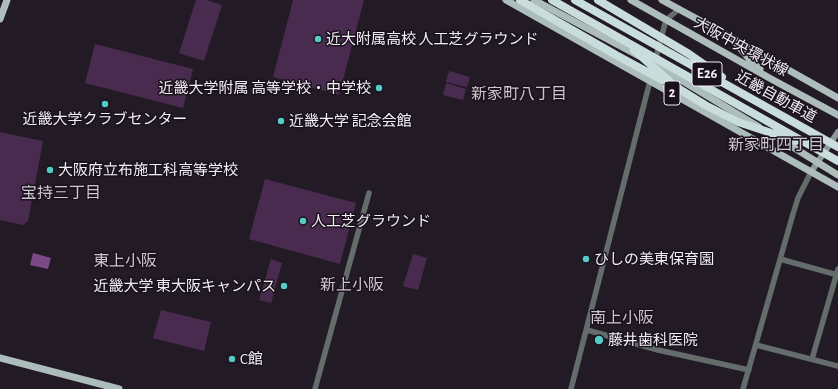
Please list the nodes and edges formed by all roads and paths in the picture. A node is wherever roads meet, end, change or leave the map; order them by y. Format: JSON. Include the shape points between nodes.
{"nodes":[{"id":1,"x":7,"y":0,"type":"edge"},
{"id":2,"x":506,"y":0,"type":"edge"},
{"id":3,"x":520,"y":0,"type":"edge"},
{"id":4,"x":534,"y":0,"type":"edge"},
{"id":5,"x":552,"y":0,"type":"edge"},
{"id":6,"x":575,"y":0,"type":"edge"},
{"id":7,"x":598,"y":0,"type":"edge"},
{"id":8,"x":631,"y":0,"type":"edge"},
{"id":9,"x":662,"y":0,"type":"edge"},
{"id":10,"x":679,"y":9,"type":"junction"},
{"id":11,"x":1,"y":15,"type":"edge"},
{"id":12,"x":666,"y":20,"type":"junction"},
{"id":13,"x":732,"y":38,"type":"junction"},
{"id":14,"x":623,"y":39,"type":"junction"},
{"id":15,"x":655,"y":64,"type":"junction"},
{"id":16,"x":773,"y":80,"type":"junction"},
{"id":17,"x":650,"y":81,"type":"junction"},
{"id":18,"x":676,"y":87,"type":"junction"},
{"id":19,"x":838,"y":98,"type":"edge"},
{"id":20,"x":838,"y":115,"type":"edge"},
{"id":21,"x":808,"y":130,"type":"junction"},
{"id":22,"x":838,"y":132,"type":"edge"},
{"id":23,"x":812,"y":146,"type":"junction"},
{"id":24,"x":838,"y":147,"type":"edge"},
{"id":25,"x":838,"y":161,"type":"edge"},
{"id":26,"x":817,"y":162,"type":"junction"},
{"id":27,"x":810,"y":172,"type":"junction"},
{"id":28,"x":838,"y":175,"type":"edge"},
{"id":29,"x":838,"y":187,"type":"edge"},
{"id":30,"x":369,"y":193,"type":"dead end"},
{"id":31,"x":780,"y":259,"type":"junction"},
{"id":32,"x":838,"y":273,"type":"edge"},
{"id":33,"x":587,"y":330,"type":"junction"},
{"id":34,"x":756,"y":344,"type":"junction"},
{"id":35,"x":0,"y":358,"type":"edge"},
{"id":36,"x":812,"y":359,"type":"junction"},
{"id":37,"x":838,"y":366,"type":"edge"},
{"id":38,"x":749,"y":370,"type":"junction"},
{"id":39,"x":118,"y":389,"type":"edge"},
{"id":40,"x":315,"y":389,"type":"edge"},
{"id":41,"x":571,"y":389,"type":"edge"},
{"id":42,"x":743,"y":389,"type":"edge"}],
"edges":[{"from":1,"to":11,"type":"main road"},
{"from":2,"to":17,"type":"main road","number":"2"},
{"from":3,"to":18,"type":"highway"},
{"from":4,"to":15,"type":"main road","number":"2"},
{"from":5,"to":14,"type":"highway","name":"近畿自動車道","number":"E26"},
{"from":6,"to":21,"type":"highway","name":"近畿自動車道","number":"E26"},
{"from":7,"to":21,"type":"highway"},
{"from":8,"to":12,"type":"main road","name":"大阪中央環状線"},
{"from":9,"to":10,"type":"main road"},
{"from":10,"to":12,"type":"street"},
{"from":10,"to":13,"type":"main road"},
{"from":12,"to":15,"type":"street"},
{"from":12,"to":16,"type":"main road","name":"大阪中央環状線"},
{"from":13,"to":16,"type":"main road","via":[[751,61]]},
{"from":13,"to":19,"type":"main road"},
{"from":14,"to":18,"type":"highway"},
{"from":14,"to":23,"type":"highway","name":"近畿自動車道","number":"E26"},
{"from":15,"to":17,"type":"street"},
{"from":15,"to":26,"type":"main road","number":"2"},
{"from":16,"to":20,"type":"main road","name":"大阪中央環状線"},
{"from":17,"to":27,"type":"main road","number":"2"},
{"from":17,"to":33,"type":"street"},
{"from":18,"to":23,"type":"highway","via":[[738,122]]},
{"from":21,"to":24,"type":"highway","name":"近畿自動車道","number":"E26"},
{"from":22,"to":26,"type":"main road"},
{"from":23,"to":25,"type":"highway","name":"近畿自動車道","number":"E26"},
{"from":26,"to":27,"type":"main road"},
{"from":26,"to":28,"type":"main road","number":"2"},
{"from":27,"to":29,"type":"main road","number":"2"},
{"from":27,"to":31,"type":"street","via":[[798,198]]},
{"from":30,"to":40,"type":"street"},
{"from":31,"to":32,"type":"street"},
{"from":31,"to":34,"type":"street"},
{"from":32,"to":36,"type":"street"},
{"from":33,"to":38,"type":"street","via":[[658,350]]},
{"from":33,"to":41,"type":"street"},
{"from":34,"to":36,"type":"street"},
{"from":34,"to":38,"type":"street"},
{"from":35,"to":39,"type":"main road"},
{"from":36,"to":37,"type":"street"},
{"from":38,"to":42,"type":"street"}]}
